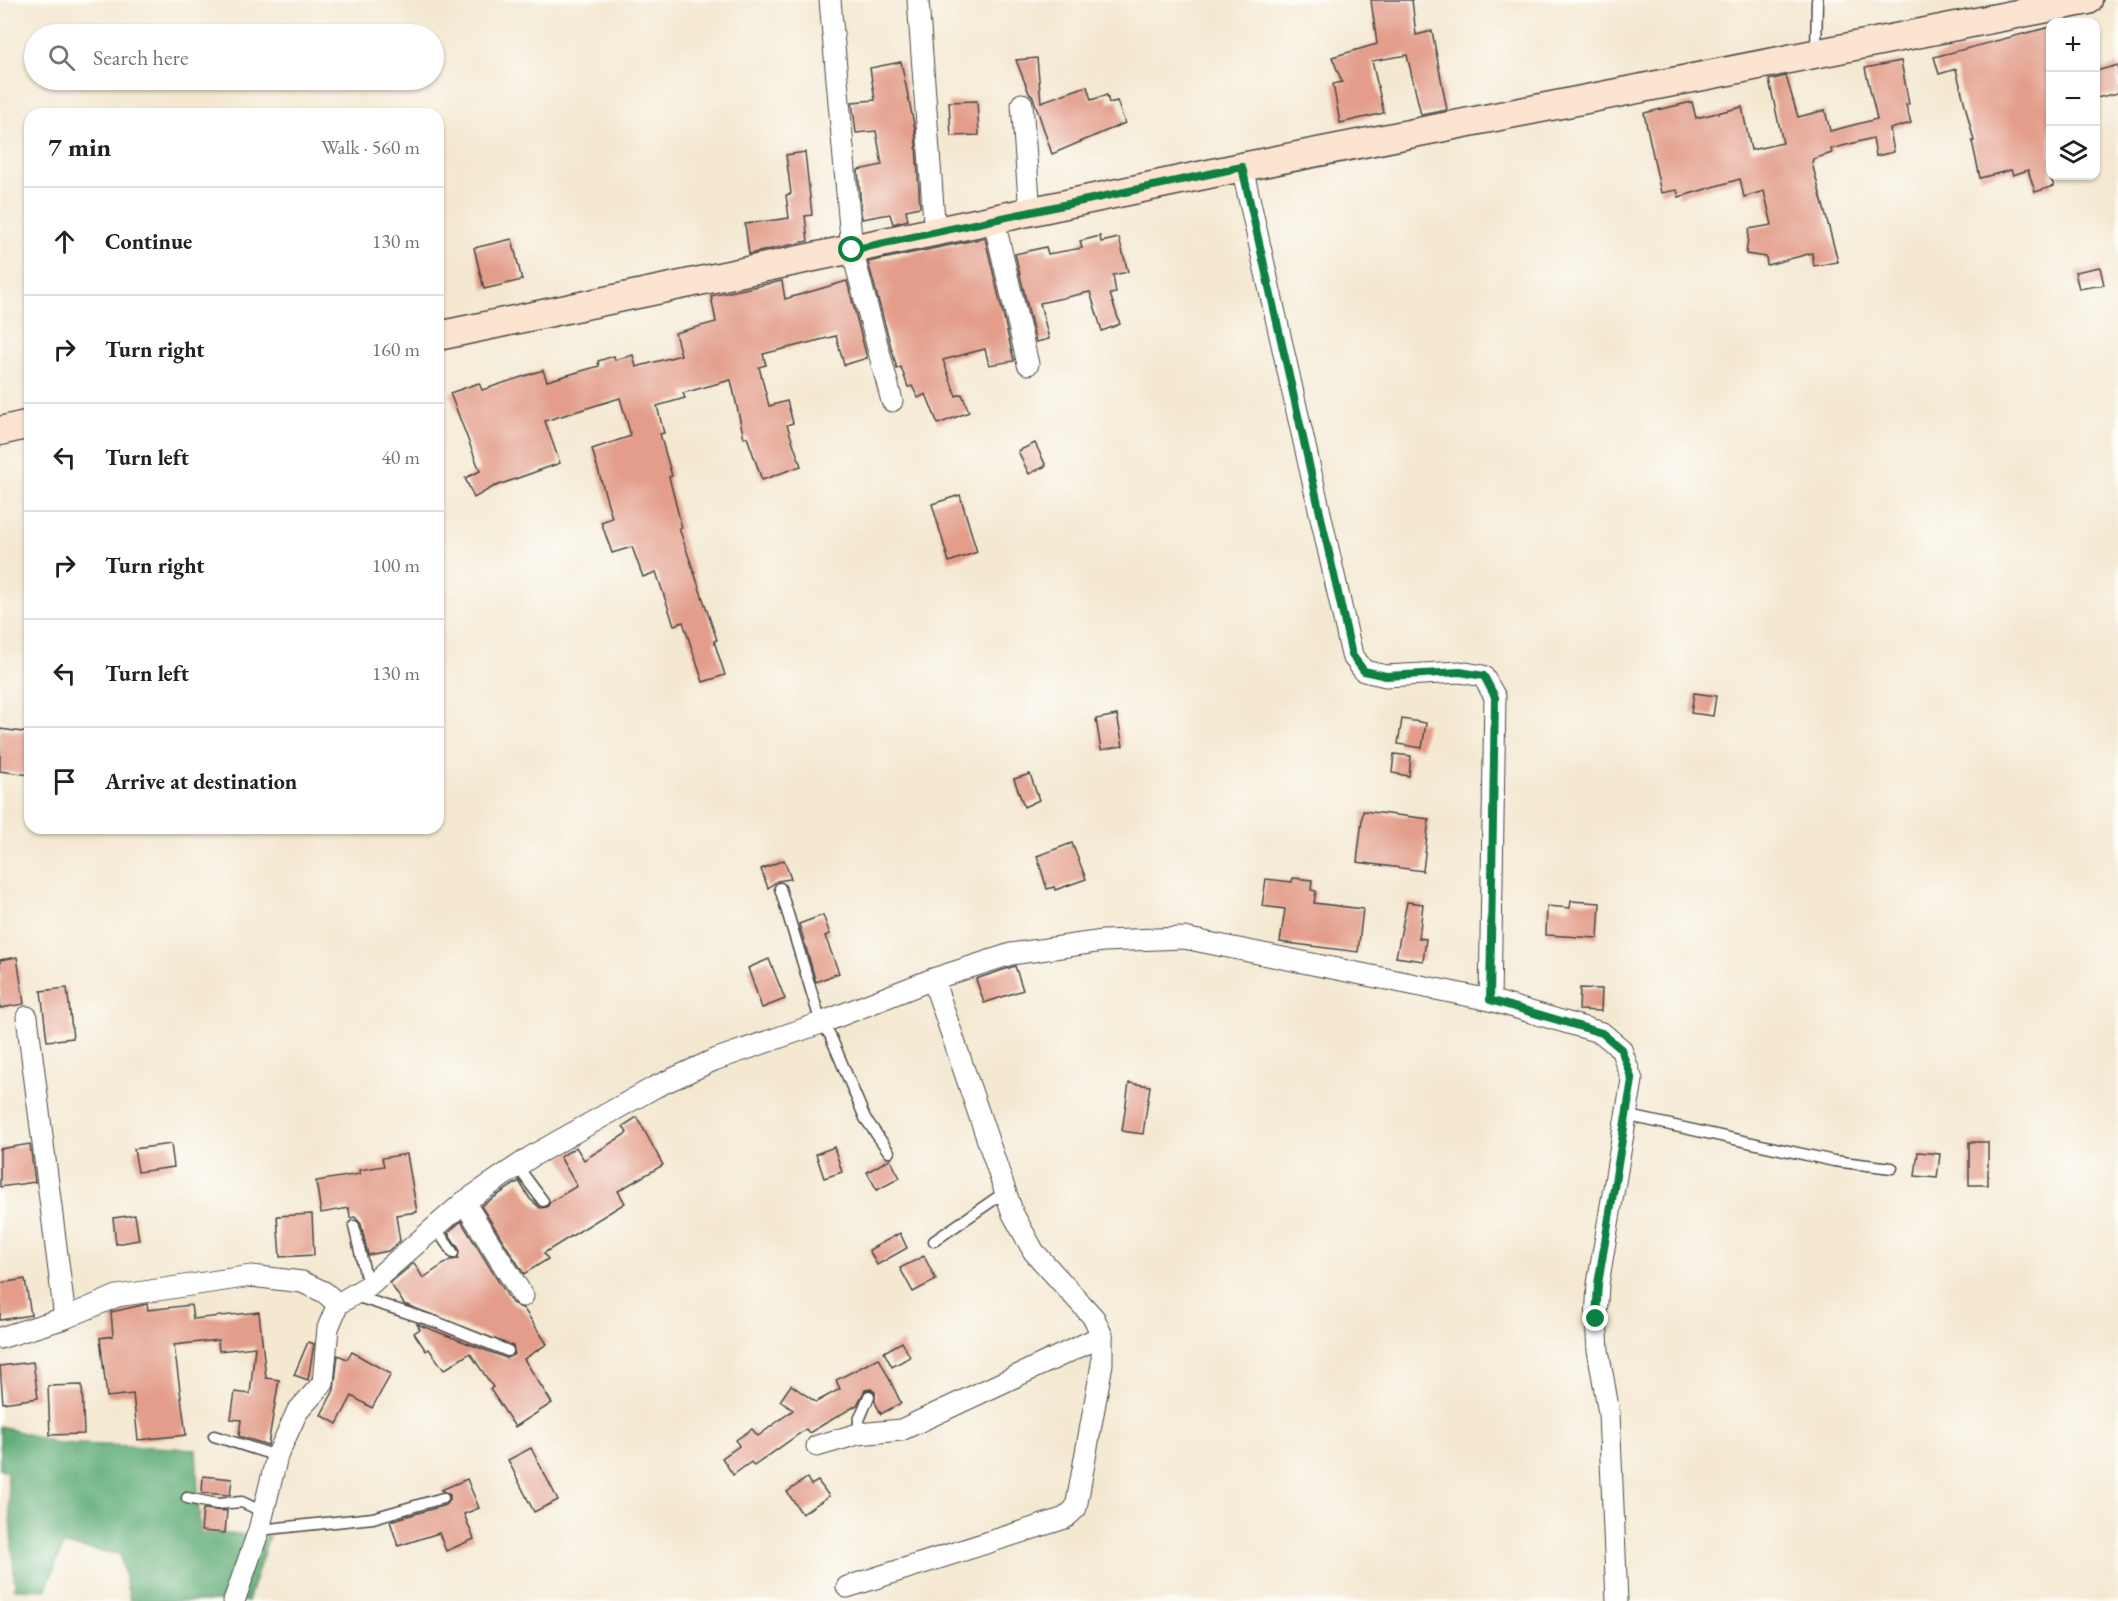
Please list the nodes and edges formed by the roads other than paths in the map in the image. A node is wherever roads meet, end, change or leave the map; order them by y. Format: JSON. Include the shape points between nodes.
{"nodes":[{"id":1,"x":830,"y":0,"type":"edge"},
{"id":2,"x":918,"y":0,"type":"edge"},
{"id":3,"x":1817,"y":0,"type":"edge"},
{"id":4,"x":2088,"y":0,"type":"edge"},
{"id":5,"x":1816,"y":54,"type":"junction"},
{"id":6,"x":1022,"y":104,"type":"dead end"},
{"id":7,"x":1242,"y":167,"type":"junction"},
{"id":8,"x":1030,"y":213,"type":"junction"},
{"id":9,"x":994,"y":221,"type":"junction"},
{"id":10,"x":934,"y":234,"type":"junction"},
{"id":11,"x":852,"y":250,"type":"junction"},
{"id":12,"x":444,"y":335,"type":"edge"},
{"id":13,"x":1028,"y":364,"type":"dead end"},
{"id":14,"x":892,"y":401,"type":"dead end"},
{"id":15,"x":24,"y":425,"type":"edge"},
{"id":16,"x":0,"y":431,"type":"edge"},
{"id":17,"x":780,"y":888,"type":"dead end"},
{"id":18,"x":933,"y":979,"type":"junction"},
{"id":19,"x":1490,"y":1000,"type":"junction"},
{"id":20,"x":27,"y":1017,"type":"dead end"},
{"id":21,"x":821,"y":1023,"type":"junction"},
{"id":22,"x":1626,"y":1115,"type":"junction"},
{"id":23,"x":889,"y":1152,"type":"dead end"},
{"id":24,"x":517,"y":1166,"type":"junction"},
{"id":25,"x":1892,"y":1168,"type":"dead end"},
{"id":26,"x":1005,"y":1192,"type":"junction"},
{"id":27,"x":543,"y":1201,"type":"dead end"},
{"id":28,"x":464,"y":1202,"type":"junction"},
{"id":29,"x":354,"y":1226,"type":"dead end"},
{"id":30,"x":435,"y":1227,"type":"junction"},
{"id":31,"x":934,"y":1241,"type":"dead end"},
{"id":32,"x":453,"y":1253,"type":"dead end"},
{"id":33,"x":353,"y":1296,"type":"junction"},
{"id":34,"x":523,"y":1296,"type":"dead end"},
{"id":35,"x":65,"y":1318,"type":"junction"},
{"id":36,"x":1102,"y":1336,"type":"junction"},
{"id":37,"x":0,"y":1338,"type":"edge"},
{"id":38,"x":508,"y":1351,"type":"dead end"},
{"id":39,"x":869,"y":1396,"type":"dead end"},
{"id":40,"x":858,"y":1434,"type":"junction"},
{"id":41,"x":214,"y":1436,"type":"dead end"},
{"id":42,"x":817,"y":1446,"type":"dead end"},
{"id":43,"x":277,"y":1456,"type":"junction"},
{"id":44,"x":187,"y":1498,"type":"dead end"},
{"id":45,"x":443,"y":1498,"type":"dead end"},
{"id":46,"x":261,"y":1521,"type":"junction"},
{"id":47,"x":847,"y":1587,"type":"dead end"},
{"id":48,"x":234,"y":1601,"type":"edge"},
{"id":49,"x":1617,"y":1601,"type":"edge"}],
"edges":[{"from":1,"to":11,"type":"street"},
{"from":2,"to":10,"type":"street"},
{"from":3,"to":5,"type":"lane"},
{"from":4,"to":5,"type":"street"},
{"from":5,"to":7,"type":"street"},
{"from":6,"to":8,"type":"street"},
{"from":7,"to":8,"type":"street"},
{"from":7,"to":19,"type":"street","via":[[1352,655],[1364,671],[1386,676],[1460,672],[1484,676],[1495,697]]},
{"from":8,"to":9,"type":"street"},
{"from":9,"to":10,"type":"street"},
{"from":9,"to":13,"type":"street"},
{"from":10,"to":11,"type":"street"},
{"from":11,"to":12,"type":"street"},
{"from":11,"to":14,"type":"street"},
{"from":15,"to":16,"type":"street"},
{"from":17,"to":21,"type":"lane"},
{"from":18,"to":19,"type":"street","via":[[1011,954],[1103,941],[1184,938]]},
{"from":18,"to":21,"type":"street"},
{"from":18,"to":26,"type":"street"},
{"from":19,"to":22,"type":"street","via":[[1602,1033],[1621,1049],[1632,1080]]},
{"from":20,"to":35,"type":"street"},
{"from":21,"to":23,"type":"lane","via":[[830,1035],[865,1118]]},
{"from":21,"to":24,"type":"street","via":[[714,1060],[655,1087]]},
{"from":22,"to":25,"type":"lane","via":[[1834,1161]]},
{"from":22,"to":49,"type":"street","via":[[1598,1284],[1596,1319],[1609,1413]]},
{"from":24,"to":27,"type":"lane"},
{"from":24,"to":28,"type":"street"},
{"from":26,"to":31,"type":"lane"},
{"from":26,"to":36,"type":"street","via":[[1034,1252],[1094,1318]]},
{"from":28,"to":30,"type":"street"},
{"from":28,"to":34,"type":"street"},
{"from":29,"to":33,"type":"lane"},
{"from":30,"to":32,"type":"lane"},
{"from":30,"to":33,"type":"street"},
{"from":33,"to":35,"type":"street","via":[[324,1292],[302,1282],[251,1276],[117,1296]]},
{"from":33,"to":38,"type":"lane","via":[[436,1322]]},
{"from":33,"to":43,"type":"street","via":[[328,1328],[323,1383],[297,1412]]},
{"from":35,"to":37,"type":"street"},
{"from":36,"to":40,"type":"street","via":[[901,1430]]},
{"from":36,"to":47,"type":"street","via":[[1102,1364],[1076,1509],[1065,1518]]},
{"from":39,"to":40,"type":"lane","via":[[858,1420]]},
{"from":40,"to":42,"type":"street"},
{"from":41,"to":43,"type":"lane"},
{"from":43,"to":46,"type":"street"},
{"from":44,"to":46,"type":"lane","via":[[217,1504],[242,1502]]},
{"from":45,"to":46,"type":"lane","via":[[373,1518]]},
{"from":46,"to":48,"type":"street"}]}
